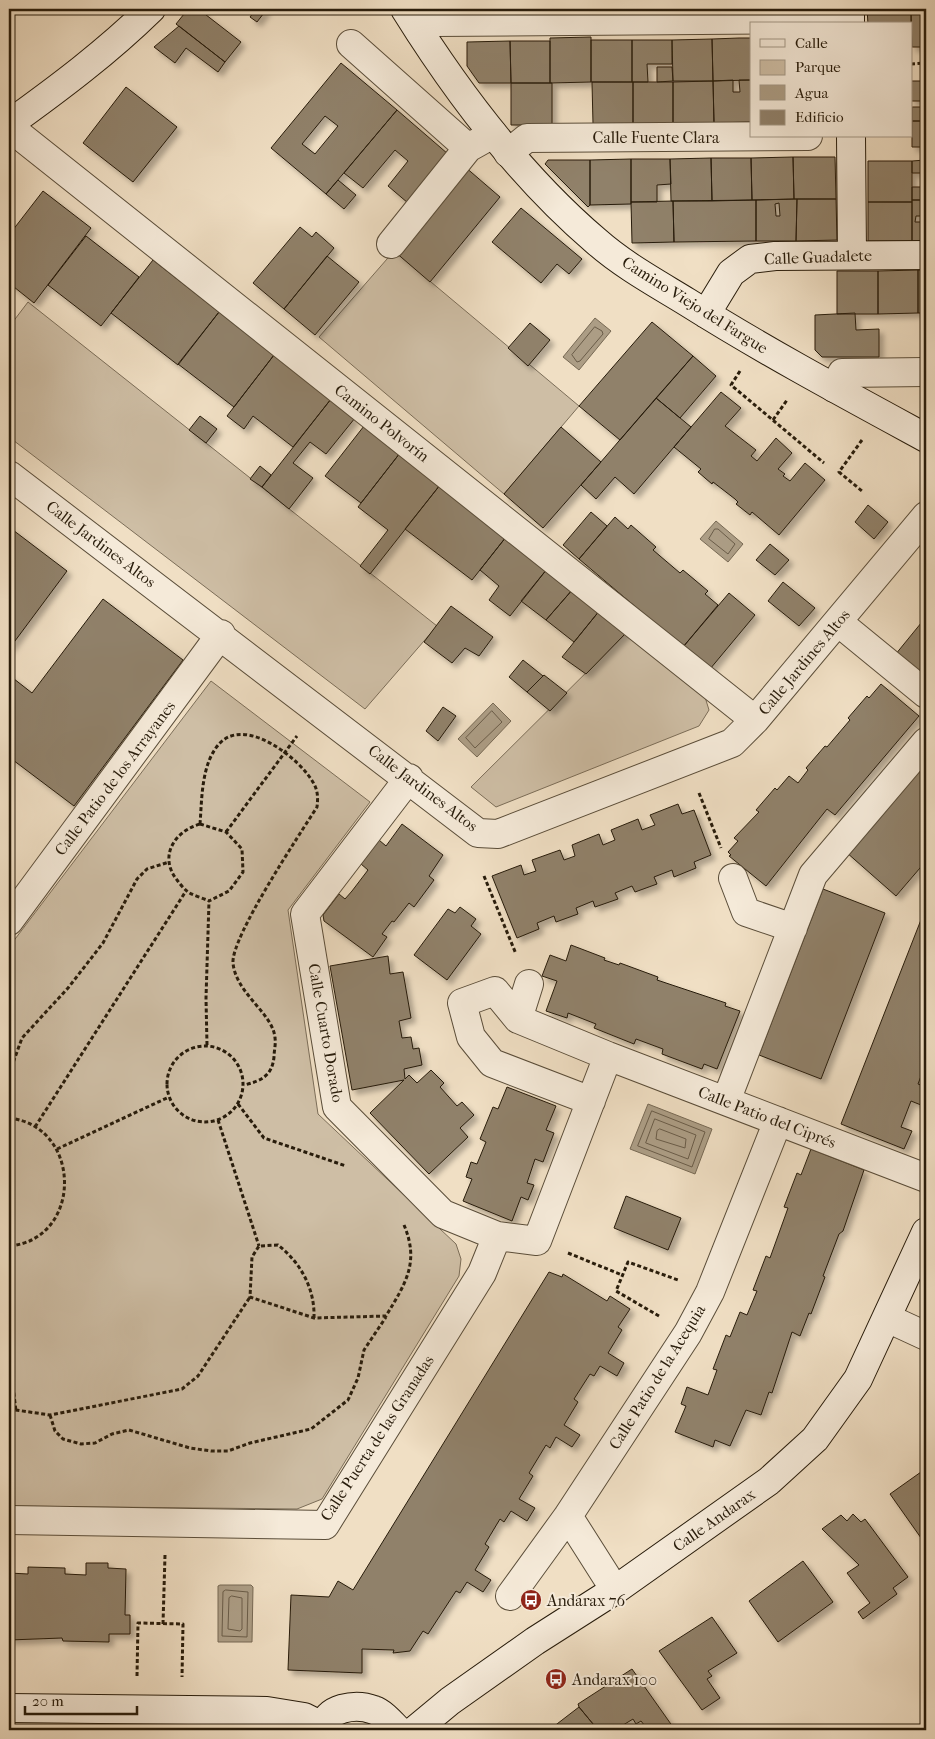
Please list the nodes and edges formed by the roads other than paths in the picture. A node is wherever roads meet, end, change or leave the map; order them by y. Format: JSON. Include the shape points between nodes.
{"nodes":[{"id":1,"x":151,"y":9,"type":"edge"},
{"id":2,"x":406,"y":9,"type":"edge"},
{"id":3,"x":574,"y":15,"type":"edge"},
{"id":4,"x":850,"y":17,"type":"edge"},
{"id":5,"x":420,"y":32,"type":"junction"},
{"id":6,"x":351,"y":44,"type":"dead end"},
{"id":7,"x":9,"y":126,"type":"edge"},
{"id":8,"x":750,"y":136,"type":"edge"},
{"id":9,"x":851,"y":138,"type":"edge"},
{"id":10,"x":500,"y":143,"type":"junction"},
{"id":11,"x":468,"y":148,"type":"junction"},
{"id":12,"x":391,"y":244,"type":"dead end"},
{"id":13,"x":852,"y":255,"type":"junction"},
{"id":14,"x":926,"y":255,"type":"edge"},
{"id":15,"x":706,"y":314,"type":"junction"},
{"id":16,"x":926,"y":372,"type":"edge"},
{"id":17,"x":834,"y":388,"type":"junction"},
{"id":18,"x":926,"y":438,"type":"edge"},
{"id":19,"x":9,"y":474,"type":"edge"},
{"id":20,"x":926,"y":516,"type":"edge"},
{"id":21,"x":838,"y":622,"type":"junction"},
{"id":22,"x":221,"y":634,"type":"junction"},
{"id":23,"x":926,"y":694,"type":"edge"},
{"id":24,"x":755,"y":720,"type":"junction"},
{"id":25,"x":926,"y":742,"type":"edge"},
{"id":26,"x":409,"y":778,"type":"junction"},
{"id":27,"x":733,"y":878,"type":"road end"},
{"id":28,"x":9,"y":921,"type":"edge"},
{"id":29,"x":793,"y":928,"type":"junction"},
{"id":30,"x":529,"y":984,"type":"road end"},
{"id":31,"x":518,"y":1019,"type":"junction"},
{"id":32,"x":608,"y":1056,"type":"junction"},
{"id":33,"x":591,"y":1100,"type":"junction"},
{"id":34,"x":726,"y":1101,"type":"junction"},
{"id":35,"x":778,"y":1121,"type":"junction"},
{"id":36,"x":926,"y":1178,"type":"edge"},
{"id":37,"x":926,"y":1232,"type":"edge"},
{"id":38,"x":497,"y":1236,"type":"junction"},
{"id":39,"x":887,"y":1318,"type":"junction"},
{"id":40,"x":926,"y":1336,"type":"edge"},
{"id":41,"x":568,"y":1516,"type":"junction"},
{"id":42,"x":9,"y":1520,"type":"edge"},
{"id":43,"x":615,"y":1590,"type":"junction"},
{"id":44,"x":510,"y":1596,"type":"dead end"},
{"id":45,"x":9,"y":1708,"type":"edge"},
{"id":46,"x":322,"y":1728,"type":"edge"},
{"id":47,"x":398,"y":1730,"type":"edge"},
{"id":48,"x":415,"y":1730,"type":"edge"}],
"edges":[{"from":1,"to":7,"type":"street","via":[[73,79]]},
{"from":2,"to":5,"type":"street","name":"Camino Viejo del Fargue"},
{"from":3,"to":4,"type":"street"},
{"from":3,"to":5,"type":"street","via":[[435,22]]},
{"from":5,"to":10,"type":"street","name":"Camino Viejo del Fargue"},
{"from":6,"to":11,"type":"street"},
{"from":7,"to":24,"type":"street","name":"Camino Polvorín"},
{"from":8,"to":10,"type":"street","name":"Calle Fuente Clara","via":[[527,138]]},
{"from":9,"to":13,"type":"street"},
{"from":10,"to":11,"type":"street"},
{"from":10,"to":15,"type":"street","name":"Camino Viejo del Fargue","via":[[554,202],[597,242]]},
{"from":11,"to":12,"type":"street"},
{"from":13,"to":14,"type":"street","name":"Calle Guadalete"},
{"from":13,"to":15,"type":"street","name":"Calle Guadalete","via":[[775,256],[750,260],[731,273]]},
{"from":15,"to":17,"type":"street","name":"Camino Viejo del Fargue"},
{"from":16,"to":17,"type":"street","via":[[842,372]]},
{"from":17,"to":18,"type":"street","name":"Camino Viejo del Fargue"},
{"from":19,"to":22,"type":"street","name":"Calle Jardines Altos"},
{"from":20,"to":21,"type":"street","name":"Calle Jardines Altos"},
{"from":21,"to":23,"type":"street"},
{"from":21,"to":24,"type":"street","name":"Calle Jardines Altos"},
{"from":22,"to":26,"type":"street","name":"Calle Jardines Altos"},
{"from":22,"to":28,"type":"street","name":"Calle Patio de los Arrayanes"},
{"from":24,"to":26,"type":"street","name":"Calle Jardines Altos","via":[[732,744],[715,752],[498,834],[478,833]]},
{"from":25,"to":29,"type":"street","via":[[813,875]]},
{"from":26,"to":38,"type":"street","name":"Calle Cuarto Dorado","via":[[305,914],[337,1107],[443,1214]]},
{"from":27,"to":29,"type":"street","via":[[746,912]]},
{"from":29,"to":34,"type":"street"},
{"from":30,"to":31,"type":"street"},
{"from":31,"to":32,"type":"street","name":"Calle Patio del Ciprés"},
{"from":31,"to":33,"type":"street","name":"Calle Patio del Ciprés","via":[[495,991],[462,1003],[471,1037],[492,1063]]},
{"from":32,"to":33,"type":"street"},
{"from":32,"to":34,"type":"street","name":"Calle Patio del Ciprés"},
{"from":33,"to":38,"type":"street","name":"Calle Cuarto Dorado","via":[[548,1246]]},
{"from":34,"to":35,"type":"street","name":"Calle Patio del Ciprés"},
{"from":35,"to":36,"type":"street","name":"Calle Patio del Ciprés"},
{"from":35,"to":41,"type":"street","name":"Calle Patio de la Acequia","via":[[710,1292],[688,1333]]},
{"from":37,"to":39,"type":"street","name":"Calle Andarax"},
{"from":38,"to":42,"type":"street","name":"Calle Puerta de las Granadas","via":[[482,1273],[324,1526]]},
{"from":39,"to":40,"type":"street"},
{"from":39,"to":43,"type":"street","name":"Calle Andarax","via":[[858,1379],[816,1439],[769,1481]]},
{"from":41,"to":43,"type":"street"},
{"from":41,"to":44,"type":"street","name":"Calle Patio de la Acequia"},
{"from":43,"to":48,"type":"street","name":"Calle Andarax","via":[[504,1663]]},
{"from":45,"to":46,"type":"street","via":[[267,1711],[304,1717]]},
{"from":46,"to":47,"type":"street","via":[[334,1711],[353,1706],[376,1710]]}]}
